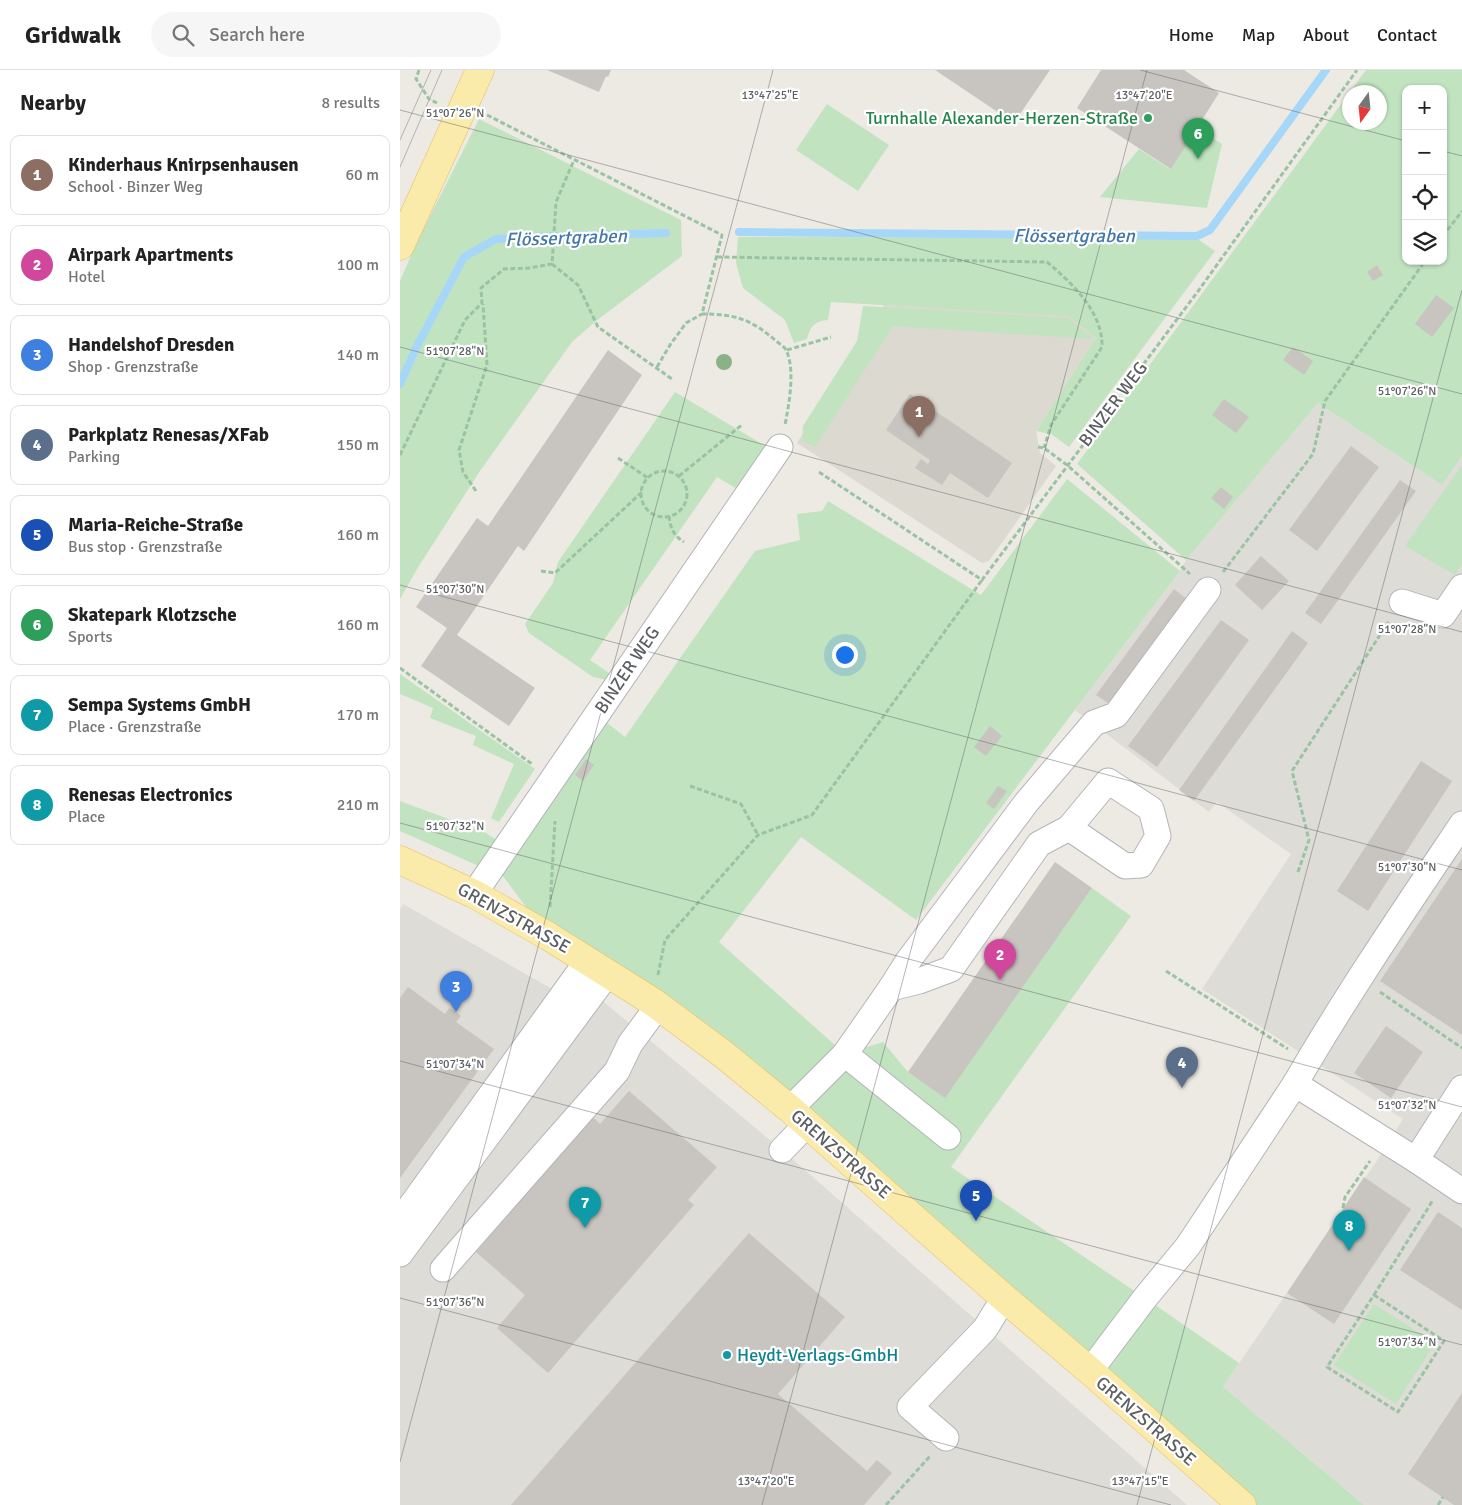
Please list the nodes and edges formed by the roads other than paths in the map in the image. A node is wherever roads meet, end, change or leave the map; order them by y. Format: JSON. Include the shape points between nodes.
{"nodes":[{"id":1,"x":480,"y":70,"type":"edge"},
{"id":2,"x":400,"y":246,"type":"edge"},
{"id":3,"x":780,"y":447,"type":"road end"},
{"id":4,"x":1462,"y":587,"type":"edge"},
{"id":5,"x":1208,"y":590,"type":"road end"},
{"id":6,"x":1402,"y":602,"type":"road end"},
{"id":7,"x":1462,"y":824,"type":"edge"},
{"id":8,"x":1069,"y":828,"type":"dead end"},
{"id":9,"x":400,"y":860,"type":"edge"},
{"id":10,"x":474,"y":894,"type":"junction"},
{"id":11,"x":598,"y":966,"type":"junction"},
{"id":12,"x":891,"y":988,"type":"junction"},
{"id":13,"x":655,"y":1004,"type":"junction"},
{"id":14,"x":845,"y":1054,"type":"junction"},
{"id":15,"x":1296,"y":1084,"type":"junction"},
{"id":16,"x":1462,"y":1088,"type":"edge"},
{"id":17,"x":798,"y":1116,"type":"junction"},
{"id":18,"x":948,"y":1137,"type":"dead end"},
{"id":19,"x":782,"y":1150,"type":"dead end"},
{"id":20,"x":1416,"y":1160,"type":"junction"},
{"id":21,"x":1462,"y":1191,"type":"edge"},
{"id":22,"x":400,"y":1221,"type":"edge"},
{"id":23,"x":400,"y":1254,"type":"edge"},
{"id":24,"x":443,"y":1268,"type":"dead end"},
{"id":25,"x":1004,"y":1298,"type":"junction"},
{"id":26,"x":1090,"y":1371,"type":"junction"},
{"id":27,"x":946,"y":1438,"type":"road end"},
{"id":28,"x":1242,"y":1505,"type":"edge"}],
"edges":[{"from":1,"to":2,"type":"main road"},
{"from":3,"to":10,"type":"street","name":"BINZER WEG"},
{"from":4,"to":6,"type":"street","via":[[1443,615]]},
{"from":5,"to":12,"type":"street","via":[[1116,715],[1094,723],[1026,803]]},
{"from":7,"to":15,"type":"street","via":[[1358,978]]},
{"from":8,"to":12,"type":"street","via":[[1039,844],[951,968]]},
{"from":9,"to":10,"type":"main road","name":"GRENZSTRASSE"},
{"from":10,"to":11,"type":"main road","name":"GRENZSTRASSE"},
{"from":11,"to":13,"type":"main road","name":"GRENZSTRASSE"},
{"from":11,"to":22,"type":"street"},
{"from":11,"to":23,"type":"street"},
{"from":12,"to":14,"type":"street"},
{"from":13,"to":17,"type":"main road","name":"GRENZSTRASSE","via":[[723,1054]]},
{"from":13,"to":24,"type":"street","via":[[617,1071]]},
{"from":14,"to":17,"type":"street"},
{"from":14,"to":18,"type":"street"},
{"from":15,"to":20,"type":"street"},
{"from":15,"to":26,"type":"street","via":[[1188,1246]]},
{"from":16,"to":20,"type":"street"},
{"from":17,"to":19,"type":"street"},
{"from":17,"to":25,"type":"main road","name":"GRENZSTRASSE"},
{"from":20,"to":21,"type":"street"},
{"from":25,"to":26,"type":"main road","name":"GRENZSTRASSE"},
{"from":25,"to":27,"type":"street","via":[[985,1329],[910,1408]]},
{"from":26,"to":28,"type":"main road","name":"GRENZSTRASSE"}]}
